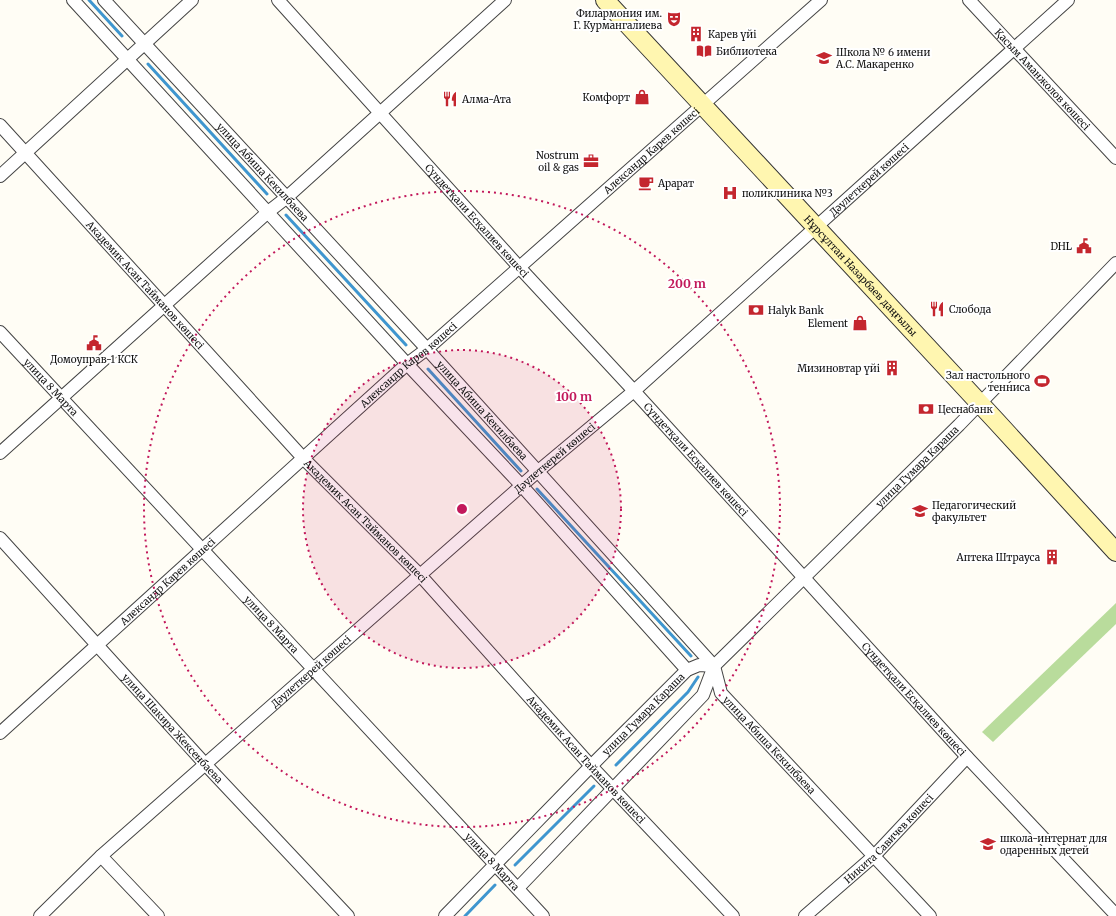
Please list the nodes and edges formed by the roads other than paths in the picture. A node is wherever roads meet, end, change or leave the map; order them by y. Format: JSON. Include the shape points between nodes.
{"nodes":[{"id":1,"x":73,"y":0,"type":"edge"},
{"id":2,"x":104,"y":0,"type":"edge"},
{"id":3,"x":192,"y":0,"type":"edge"},
{"id":4,"x":278,"y":0,"type":"edge"},
{"id":5,"x":505,"y":0,"type":"edge"},
{"id":6,"x":605,"y":0,"type":"edge"},
{"id":7,"x":821,"y":0,"type":"edge"},
{"id":8,"x":969,"y":0,"type":"edge"},
{"id":9,"x":1068,"y":0,"type":"edge"},
{"id":10,"x":144,"y":43,"type":"junction"},
{"id":11,"x":1014,"y":48,"type":"junction"},
{"id":12,"x":127,"y":59,"type":"junction"},
{"id":13,"x":702,"y":105,"type":"junction"},
{"id":14,"x":380,"y":113,"type":"junction"},
{"id":15,"x":0,"y":125,"type":"edge"},
{"id":16,"x":25,"y":153,"type":"junction"},
{"id":17,"x":1116,"y":158,"type":"edge"},
{"id":18,"x":0,"y":176,"type":"edge"},
{"id":19,"x":286,"y":198,"type":"junction"},
{"id":20,"x":268,"y":212,"type":"junction"},
{"id":21,"x":816,"y":228,"type":"junction"},
{"id":22,"x":1116,"y":264,"type":"edge"},
{"id":23,"x":520,"y":267,"type":"junction"},
{"id":24,"x":164,"y":304,"type":"junction"},
{"id":25,"x":0,"y":332,"type":"edge"},
{"id":26,"x":427,"y":349,"type":"junction"},
{"id":27,"x":407,"y":364,"type":"junction"},
{"id":28,"x":634,"y":391,"type":"junction"},
{"id":29,"x":61,"y":399,"type":"junction"},
{"id":30,"x":980,"y":404,"type":"junction"},
{"id":31,"x":0,"y":453,"type":"edge"},
{"id":32,"x":304,"y":459,"type":"junction"},
{"id":33,"x":538,"y":472,"type":"junction"},
{"id":34,"x":522,"y":486,"type":"junction"},
{"id":35,"x":0,"y":538,"type":"edge"},
{"id":36,"x":202,"y":550,"type":"junction"},
{"id":37,"x":1116,"y":552,"type":"edge"},
{"id":38,"x":420,"y":576,"type":"junction"},
{"id":39,"x":804,"y":577,"type":"junction"},
{"id":40,"x":98,"y":645,"type":"junction"},
{"id":41,"x":714,"y":666,"type":"junction"},
{"id":42,"x":313,"y":669,"type":"junction"},
{"id":43,"x":687,"y":670,"type":"junction"},
{"id":44,"x":0,"y":733,"type":"edge"},
{"id":45,"x":967,"y":757,"type":"junction"},
{"id":46,"x":205,"y":764,"type":"junction"},
{"id":47,"x":591,"y":766,"type":"junction"},
{"id":48,"x":613,"y":790,"type":"junction"},
{"id":49,"x":101,"y":856,"type":"junction"},
{"id":50,"x":874,"y":856,"type":"junction"},
{"id":51,"x":496,"y":864,"type":"junction"},
{"id":52,"x":518,"y":888,"type":"junction"},
{"id":53,"x":1116,"y":915,"type":"edge"},
{"id":54,"x":40,"y":916,"type":"edge"},
{"id":55,"x":158,"y":916,"type":"edge"},
{"id":56,"x":348,"y":916,"type":"edge"},
{"id":57,"x":445,"y":916,"type":"edge"},
{"id":58,"x":543,"y":916,"type":"edge"},
{"id":59,"x":733,"y":916,"type":"edge"},
{"id":60,"x":805,"y":916,"type":"edge"},
{"id":61,"x":930,"y":916,"type":"edge"}],
"edges":[{"from":1,"to":12,"type":"street","name":"улица Абиша Кекилбаева"},
{"from":2,"to":10,"type":"street","name":"улица Абиша Кекилбаева"},
{"from":3,"to":10,"type":"street"},
{"from":4,"to":14,"type":"street","name":"Сүндетқали Есқалиев көшесі"},
{"from":5,"to":14,"type":"street"},
{"from":6,"to":13,"type":"main road","name":"Нұрсұлтан Назарбаев даңғылы"},
{"from":7,"to":13,"type":"street","name":"Александр Карев көшесі"},
{"from":8,"to":11,"type":"street","name":"Қасым Аманжолов көшесі"},
{"from":9,"to":11,"type":"street","name":"Дәулеткерей көшесі"},
{"from":10,"to":12,"type":"street"},
{"from":10,"to":19,"type":"street","name":"улица Абиша Кекилбаева"},
{"from":11,"to":17,"type":"street","name":"Қасым Аманжолов көшесі"},
{"from":11,"to":21,"type":"street","name":"Дәулеткерей көшесі"},
{"from":12,"to":16,"type":"street"},
{"from":12,"to":20,"type":"street","name":"улица Абиша Кекилбаева"},
{"from":13,"to":21,"type":"main road","name":"Нұрсұлтан Назарбаев даңғылы"},
{"from":13,"to":23,"type":"street","name":"Александр Карев көшесі"},
{"from":14,"to":19,"type":"street"},
{"from":14,"to":23,"type":"street","name":"Сүндетқали Есқалиев көшесі"},
{"from":15,"to":16,"type":"street","name":"Академик Асан Тайманов көшесі"},
{"from":16,"to":18,"type":"street"},
{"from":16,"to":24,"type":"street","name":"Академик Асан Тайманов көшесі"},
{"from":19,"to":20,"type":"street"},
{"from":19,"to":26,"type":"street","name":"улица Абиша Кекилбаева"},
{"from":20,"to":24,"type":"street"},
{"from":20,"to":27,"type":"street","name":"улица Абиша Кекилбаева"},
{"from":21,"to":28,"type":"street","name":"Дәулеткерей көшесі"},
{"from":21,"to":30,"type":"main road","name":"Нұрсұлтан Назарбаев даңғылы"},
{"from":22,"to":30,"type":"street","name":"улица Гумара Караша"},
{"from":23,"to":26,"type":"street","name":"Александр Карев көшесі"},
{"from":23,"to":28,"type":"street","name":"Сүндетқали Есқалиев көшесі"},
{"from":24,"to":29,"type":"street"},
{"from":24,"to":32,"type":"street","name":"Академик Асан Тайманов көшесі"},
{"from":25,"to":29,"type":"street","name":"улица 8 Марта"},
{"from":26,"to":27,"type":"street","name":"Александр Карев көшесі"},
{"from":26,"to":33,"type":"street","name":"улица Абиша Кекилбаева"},
{"from":27,"to":32,"type":"street","name":"Александр Карев көшесі"},
{"from":27,"to":34,"type":"street","name":"улица Абиша Кекилбаева"},
{"from":28,"to":33,"type":"street","name":"Дәулеткерей көшесі"},
{"from":28,"to":39,"type":"street","name":"Сүндетқали Есқалиев көшесі"},
{"from":29,"to":31,"type":"street"},
{"from":29,"to":36,"type":"street","name":"улица 8 Марта"},
{"from":30,"to":37,"type":"main road","name":"Нұрсұлтан Назарбаев даңғылы"},
{"from":30,"to":39,"type":"street","name":"улица Гумара Караша"},
{"from":32,"to":36,"type":"street","name":"Александр Карев көшесі"},
{"from":32,"to":38,"type":"street","name":"Академик Асан Тайманов көшесі"},
{"from":33,"to":34,"type":"street","name":"Дәулеткерей көшесі"},
{"from":33,"to":41,"type":"street","name":"улица Абиша Кекилбаева"},
{"from":34,"to":38,"type":"street","name":"Дәулеткерей көшесі"},
{"from":34,"to":43,"type":"street","name":"улица Абиша Кекилбаева"},
{"from":35,"to":40,"type":"street","name":"улица Шакира Жексенбаева"},
{"from":36,"to":40,"type":"street","name":"Александр Карев көшесі"},
{"from":36,"to":42,"type":"street","name":"улица 8 Марта"},
{"from":38,"to":42,"type":"street","name":"Дәулеткерей көшесі"},
{"from":38,"to":47,"type":"street","name":"Академик Асан Тайманов көшесі"},
{"from":39,"to":41,"type":"street","name":"улица Гумара Караша"},
{"from":39,"to":45,"type":"street","name":"Сүндетқали Есқалиев көшесі"},
{"from":40,"to":44,"type":"street","name":"Александр Карев көшесі"},
{"from":40,"to":46,"type":"street","name":"улица Шакира Жексенбаева"},
{"from":41,"to":43,"type":"street","name":"улица Гумара Караша","via":[[699,665]]},
{"from":41,"to":48,"type":"street","name":"улица Гумара Караша","via":[[703,695]]},
{"from":41,"to":50,"type":"street","name":"улица Абиша Кекилбаева","via":[[721,693]]},
{"from":42,"to":46,"type":"street","name":"Дәулеткерей көшесі"},
{"from":42,"to":51,"type":"street","name":"улица 8 Марта"},
{"from":43,"to":47,"type":"street","name":"улица Гумара Караша"},
{"from":45,"to":50,"type":"street","name":"Никита Савичев көшесі"},
{"from":45,"to":53,"type":"street","name":"Сүндетқали Есқалиев көшесі"},
{"from":46,"to":49,"type":"street","name":"Дәулеткерей көшесі"},
{"from":46,"to":56,"type":"street","name":"улица Шакира Жексенбаева"},
{"from":47,"to":48,"type":"street","name":"Академик Асан Тайманов көшесі"},
{"from":47,"to":51,"type":"street","name":"улица Гумара Караша"},
{"from":48,"to":52,"type":"street","name":"улица Гумара Караша"},
{"from":48,"to":59,"type":"street","name":"Академик Асан Тайманов көшесі"},
{"from":49,"to":54,"type":"street","name":"Дәулеткерей көшесі"},
{"from":49,"to":55,"type":"street"},
{"from":50,"to":60,"type":"street","name":"Никита Савичев көшесі"},
{"from":50,"to":61,"type":"street","name":"улица Абиша Кекилбаева"},
{"from":51,"to":52,"type":"street","name":"улица 8 Марта"},
{"from":51,"to":57,"type":"street","name":"улица Гумара Караша"},
{"from":52,"to":58,"type":"street","name":"улица 8 Марта"}]}
